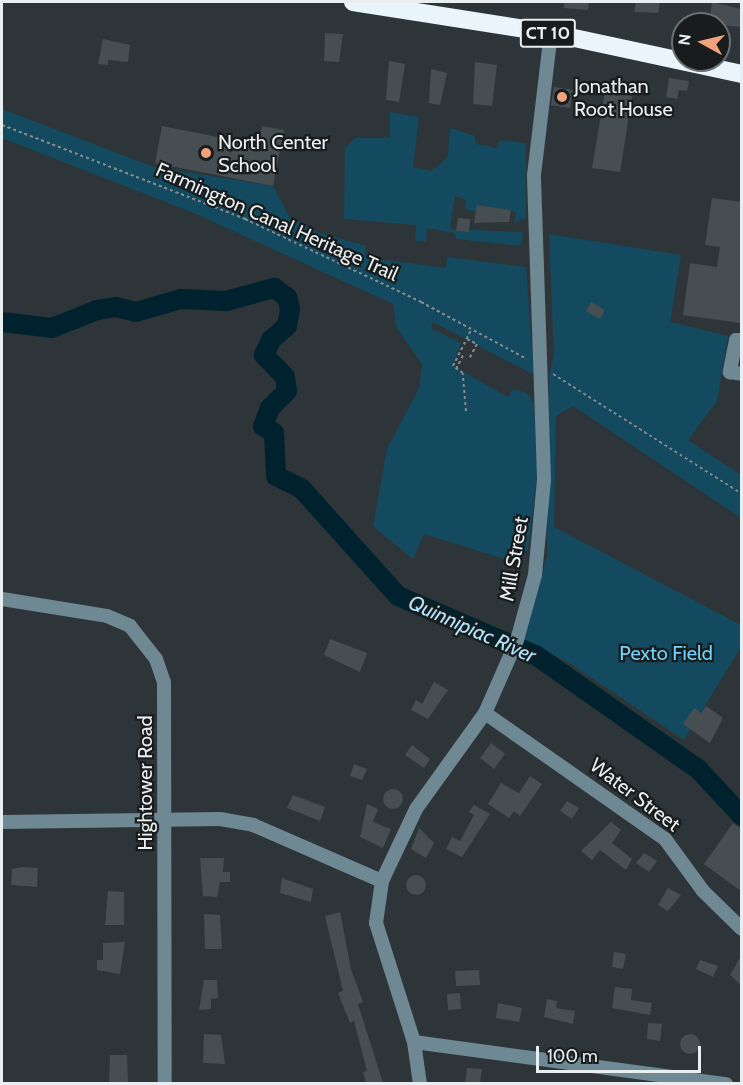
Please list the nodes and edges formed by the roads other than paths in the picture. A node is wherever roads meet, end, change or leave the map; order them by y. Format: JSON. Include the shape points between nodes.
{"nodes":[{"id":1,"x":353,"y":2,"type":"edge"},
{"id":2,"x":551,"y":33,"type":"junction"},
{"id":3,"x":741,"y":74,"type":"edge"},
{"id":4,"x":741,"y":340,"type":"edge"},
{"id":5,"x":741,"y":374,"type":"edge"},
{"id":6,"x":2,"y":599,"type":"edge"},
{"id":7,"x":485,"y":713,"type":"junction"},
{"id":8,"x":164,"y":820,"type":"junction"},
{"id":9,"x":2,"y":822,"type":"edge"},
{"id":10,"x":381,"y":881,"type":"junction"},
{"id":11,"x":741,"y":929,"type":"edge"},
{"id":12,"x":414,"y":1042,"type":"junction"},
{"id":13,"x":165,"y":1083,"type":"edge"},
{"id":14,"x":420,"y":1083,"type":"edge"},
{"id":15,"x":726,"y":1083,"type":"edge"}],
"edges":[{"from":1,"to":2,"type":"highway","number":"CT 10"},
{"from":2,"to":3,"type":"highway","number":"CT 10"},
{"from":2,"to":7,"type":"street","name":"Mill Street","via":[[537,120],[534,175],[544,479],[535,574],[514,646]]},
{"from":4,"to":5,"type":"street","via":[[736,340],[730,372]]},
{"from":6,"to":8,"type":"street","name":"Hightower Road","via":[[107,616],[130,626],[146,640],[164,682]]},
{"from":7,"to":10,"type":"street","name":"Mill Street","via":[[416,809]]},
{"from":7,"to":11,"type":"street","name":"Water Street","via":[[665,839],[703,891]]},
{"from":8,"to":9,"type":"street"},
{"from":8,"to":10,"type":"street","via":[[220,819],[254,825]]},
{"from":8,"to":13,"type":"street","name":"Hightower Road"},
{"from":10,"to":12,"type":"street","name":"Mill Street","via":[[376,922]]},
{"from":12,"to":14,"type":"street","name":"Mill Street"},
{"from":12,"to":15,"type":"street"}]}
